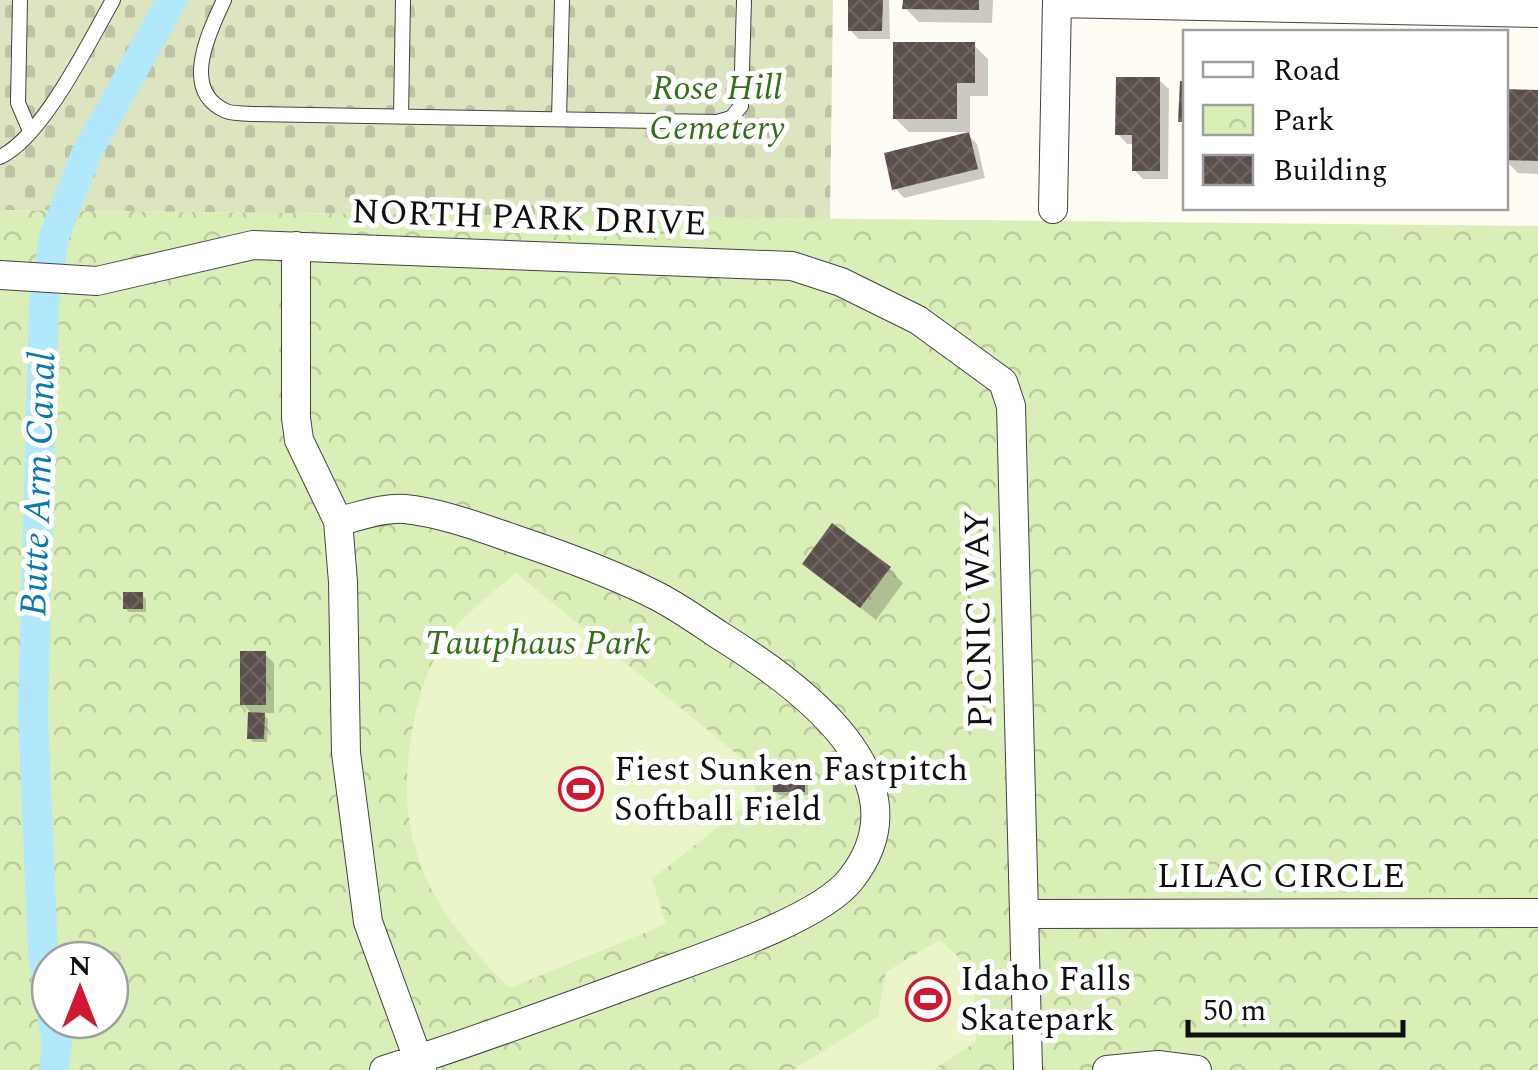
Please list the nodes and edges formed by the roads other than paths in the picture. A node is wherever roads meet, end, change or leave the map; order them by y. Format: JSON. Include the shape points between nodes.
{"nodes":[{"id":1,"x":20,"y":0,"type":"edge"},
{"id":2,"x":112,"y":0,"type":"edge"},
{"id":3,"x":224,"y":0,"type":"edge"},
{"id":4,"x":403,"y":0,"type":"edge"},
{"id":5,"x":562,"y":0,"type":"edge"},
{"id":6,"x":744,"y":0,"type":"edge"},
{"id":7,"x":1057,"y":2,"type":"edge"},
{"id":8,"x":1538,"y":14,"type":"edge"},
{"id":9,"x":401,"y":117,"type":"junction"},
{"id":10,"x":559,"y":119,"type":"junction"},
{"id":11,"x":30,"y":131,"type":"junction"},
{"id":12,"x":0,"y":157,"type":"edge"},
{"id":13,"x":1052,"y":209,"type":"dead end"},
{"id":14,"x":296,"y":246,"type":"junction"},
{"id":15,"x":12,"y":276,"type":"edge"},
{"id":16,"x":1011,"y":406,"type":"joint"},
{"id":17,"x":338,"y":520,"type":"junction"},
{"id":18,"x":1024,"y":914,"type":"junction"},
{"id":19,"x":1538,"y":914,"type":"edge"},
{"id":20,"x":420,"y":1065,"type":"edge"},
{"id":21,"x":384,"y":1070,"type":"edge"},
{"id":22,"x":1028,"y":1070,"type":"edge"},
{"id":23,"x":1108,"y":1070,"type":"edge"},
{"id":24,"x":1198,"y":1070,"type":"edge"}],
"edges":[{"from":1,"to":11,"type":"lane","via":[[18,103]]},
{"from":2,"to":11,"type":"lane"},
{"from":3,"to":9,"type":"lane","via":[[202,52],[201,72],[207,94],[225,110]]},
{"from":4,"to":9,"type":"lane"},
{"from":5,"to":10,"type":"lane"},
{"from":6,"to":10,"type":"lane","via":[[742,90],[732,118]]},
{"from":7,"to":8,"type":"street"},
{"from":7,"to":13,"type":"street"},
{"from":9,"to":10,"type":"lane"},
{"from":11,"to":12,"type":"lane"},
{"from":14,"to":15,"type":"street","name":"NORTH PARK DRIVE","via":[[252,245],[96,281]]},
{"from":14,"to":16,"type":"street","name":"NORTH PARK DRIVE","via":[[792,266],[918,320],[1003,382]]},
{"from":14,"to":17,"type":"street","via":[[299,440]]},
{"from":16,"to":18,"type":"street","name":"PICNIC WAY"},
{"from":17,"to":20,"type":"street","via":[[346,753],[368,922]]},
{"from":17,"to":20,"type":"street","via":[[401,509],[465,522],[658,596],[808,698],[844,734],[864,767],[875,810],[870,849],[822,906]]},
{"from":18,"to":19,"type":"street","name":"LILAC CIRCLE"},
{"from":18,"to":22,"type":"street","name":"PICNIC WAY"},
{"from":20,"to":21,"type":"street"},
{"from":23,"to":24,"type":"street"}]}
